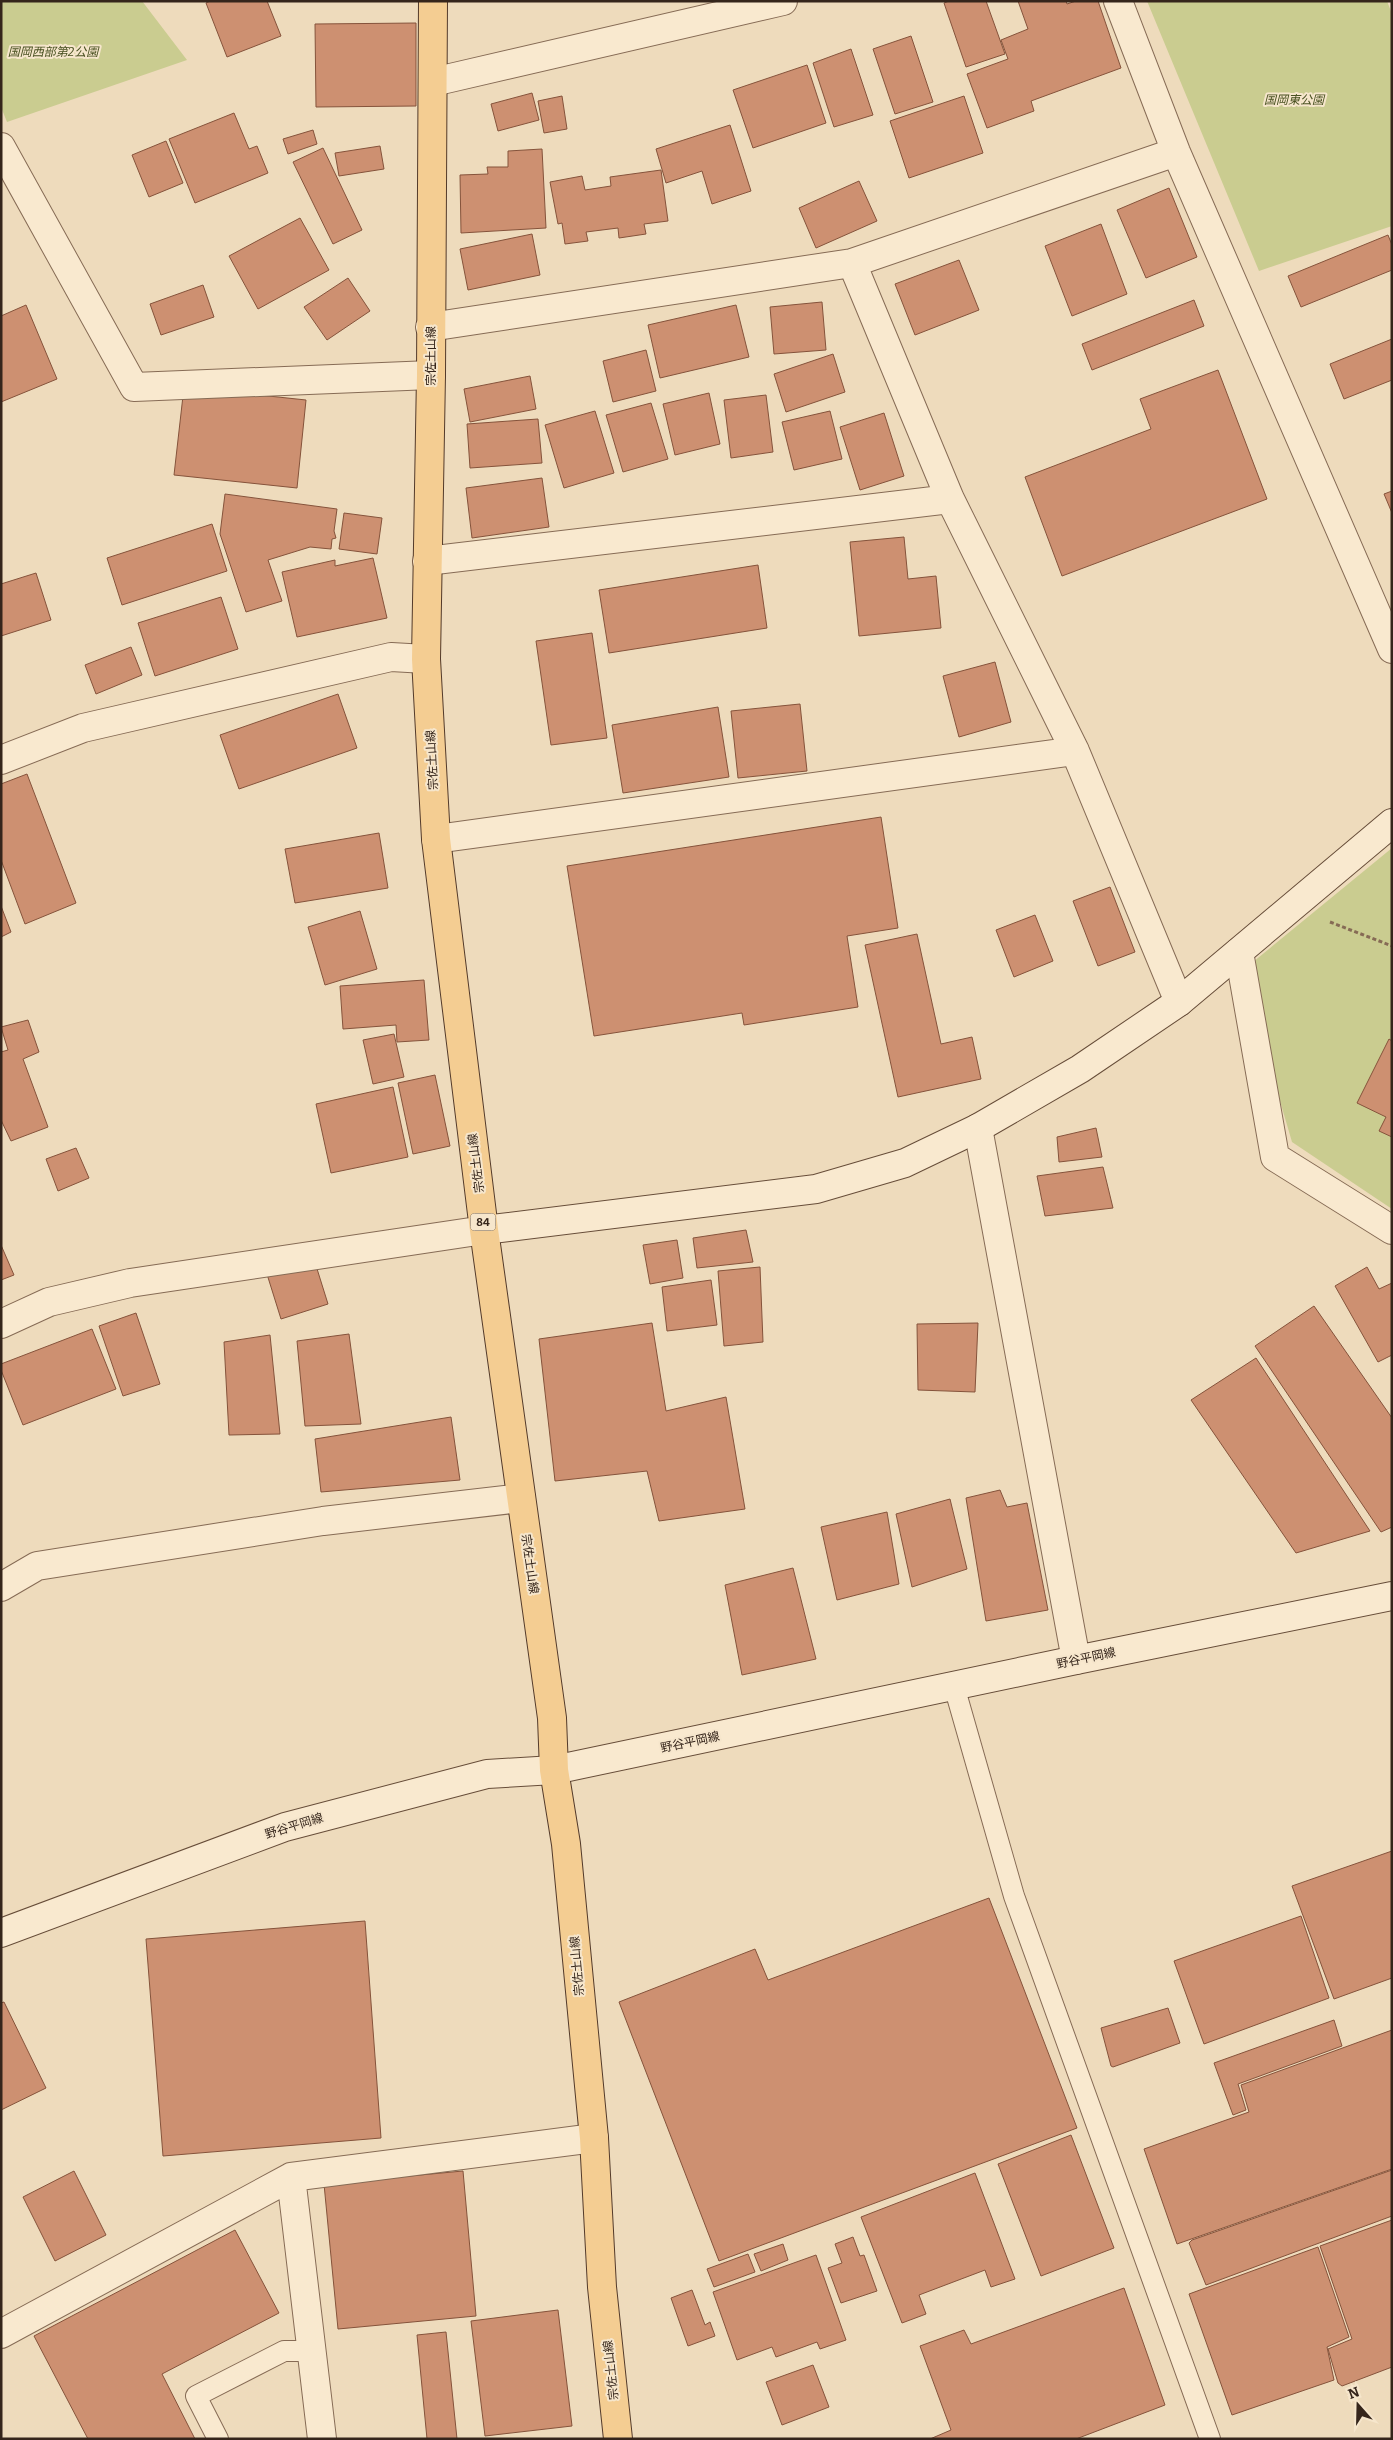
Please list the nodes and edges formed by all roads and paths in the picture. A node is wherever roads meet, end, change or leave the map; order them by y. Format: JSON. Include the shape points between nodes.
{"nodes":[{"id":1,"x":433,"y":1,"type":"edge"},
{"id":2,"x":783,"y":1,"type":"edge"},
{"id":3,"x":1118,"y":1,"type":"edge"},
{"id":4,"x":433,"y":82,"type":"junction"},
{"id":5,"x":1,"y":147,"type":"edge"},
{"id":6,"x":1176,"y":152,"type":"junction"},
{"id":7,"x":852,"y":263,"type":"junction"},
{"id":8,"x":430,"y":326,"type":"junction"},
{"id":9,"x":431,"y":375,"type":"junction"},
{"id":10,"x":950,"y":499,"type":"junction"},
{"id":11,"x":427,"y":561,"type":"junction"},
{"id":12,"x":1392,"y":649,"type":"edge"},
{"id":13,"x":426,"y":659,"type":"junction"},
{"id":14,"x":1075,"y":751,"type":"junction"},
{"id":15,"x":1,"y":760,"type":"edge"},
{"id":16,"x":1392,"y":822,"type":"edge"},
{"id":17,"x":436,"y":839,"type":"junction"},
{"id":18,"x":1292,"y":907,"type":"junction"},
{"id":19,"x":1392,"y":946,"type":"edge"},
{"id":20,"x":1239,"y":952,"type":"junction"},
{"id":21,"x":1179,"y":1002,"type":"junction"},
{"id":22,"x":978,"y":1128,"type":"junction"},
{"id":23,"x":484,"y":1230,"type":"junction"},
{"id":24,"x":1392,"y":1230,"type":"edge"},
{"id":25,"x":1,"y":1324,"type":"edge"},
{"id":26,"x":521,"y":1498,"type":"junction"},
{"id":27,"x":1,"y":1587,"type":"edge"},
{"id":28,"x":1392,"y":1596,"type":"edge"},
{"id":29,"x":1076,"y":1660,"type":"junction"},
{"id":30,"x":954,"y":1686,"type":"junction"},
{"id":31,"x":554,"y":1770,"type":"junction"},
{"id":32,"x":1,"y":1933,"type":"edge"},
{"id":33,"x":594,"y":2138,"type":"junction"},
{"id":34,"x":292,"y":2177,"type":"junction"},
{"id":35,"x":1,"y":2334,"type":"edge"},
{"id":36,"x":312,"y":2351,"type":"junction"},
{"id":37,"x":218,"y":2439,"type":"edge"},
{"id":38,"x":322,"y":2439,"type":"edge"},
{"id":39,"x":618,"y":2439,"type":"edge"},
{"id":40,"x":1210,"y":2439,"type":"edge"}],
"edges":[{"from":1,"to":4,"type":"main road","name":"宗佐土山線","number":"84"},
{"from":2,"to":4,"type":"street"},
{"from":3,"to":6,"type":"street"},
{"from":4,"to":8,"type":"main road","name":"宗佐土山線","number":"84"},
{"from":5,"to":9,"type":"street","via":[[134,387]]},
{"from":6,"to":7,"type":"street"},
{"from":6,"to":12,"type":"street"},
{"from":7,"to":8,"type":"street"},
{"from":7,"to":10,"type":"street"},
{"from":8,"to":9,"type":"main road","name":"宗佐土山線","number":"84"},
{"from":9,"to":11,"type":"main road","name":"宗佐土山線","number":"84"},
{"from":10,"to":11,"type":"street"},
{"from":10,"to":14,"type":"street"},
{"from":11,"to":13,"type":"main road","name":"宗佐土山線","number":"84"},
{"from":13,"to":15,"type":"street","via":[[391,657],[83,728]]},
{"from":13,"to":17,"type":"main road","name":"宗佐土山線","number":"84"},
{"from":14,"to":17,"type":"street"},
{"from":14,"to":21,"type":"street"},
{"from":16,"to":18,"type":"street"},
{"from":17,"to":23,"type":"main road","name":"宗佐土山線","number":"84"},
{"from":18,"to":19,"type":"path"},
{"from":18,"to":20,"type":"street"},
{"from":20,"to":21,"type":"street"},
{"from":20,"to":24,"type":"street","via":[[1275,1157]]},
{"from":21,"to":22,"type":"street","via":[[1080,1069]]},
{"from":22,"to":23,"type":"street","via":[[905,1163],[816,1189]]},
{"from":22,"to":29,"type":"street"},
{"from":23,"to":25,"type":"street","via":[[130,1283],[49,1302]]},
{"from":23,"to":26,"type":"main road","name":"宗佐土山線","number":"84"},
{"from":26,"to":27,"type":"street","via":[[323,1521],[37,1566]]},
{"from":26,"to":31,"type":"main road","name":"宗佐土山線","number":"84","via":[[552,1718]]},
{"from":28,"to":29,"type":"street","name":"野谷平岡線"},
{"from":29,"to":30,"type":"street","name":"野谷平岡線"},
{"from":30,"to":31,"type":"street","name":"野谷平岡線"},
{"from":30,"to":40,"type":"lane","via":[[1014,1896]]},
{"from":31,"to":32,"type":"street","name":"野谷平岡線","via":[[487,1774],[285,1827]]},
{"from":31,"to":33,"type":"main road","name":"宗佐土山線","number":"84","via":[[566,1844]]},
{"from":33,"to":34,"type":"street"},
{"from":33,"to":39,"type":"main road","name":"宗佐土山線","number":"84","via":[[602,2287]]},
{"from":34,"to":35,"type":"street"},
{"from":34,"to":36,"type":"street"},
{"from":36,"to":37,"type":"lane","via":[[284,2351],[196,2396]]},
{"from":36,"to":38,"type":"street"}]}
